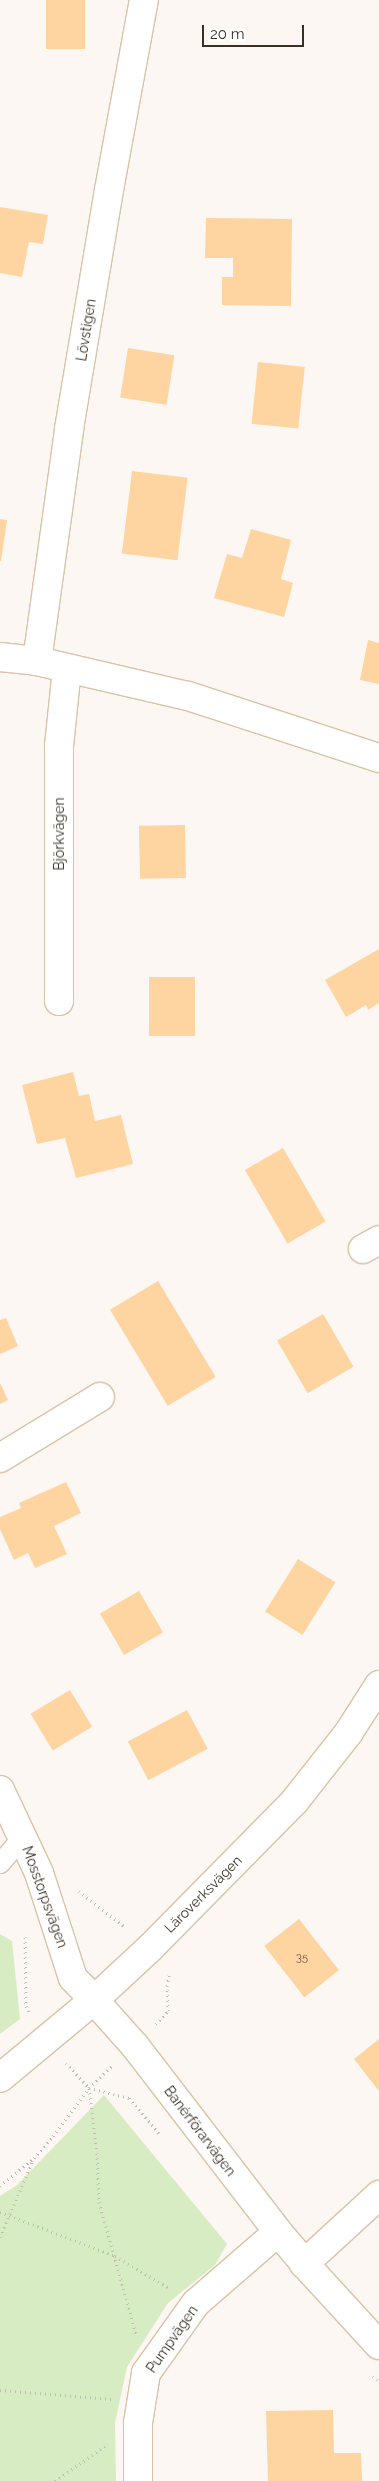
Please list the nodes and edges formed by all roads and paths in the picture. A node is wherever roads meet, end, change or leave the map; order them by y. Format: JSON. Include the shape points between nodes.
{"nodes":[{"id":1,"x":144,"y":0,"type":"edge"},
{"id":2,"x":0,"y":657,"type":"edge"},
{"id":3,"x":37,"y":661,"type":"junction"},
{"id":4,"x":67,"y":668,"type":"junction"},
{"id":5,"x":379,"y":758,"type":"edge"},
{"id":6,"x":59,"y":1001,"type":"dead end"},
{"id":7,"x":100,"y":1397,"type":"dead end"},
{"id":8,"x":0,"y":1458,"type":"edge"},
{"id":9,"x":379,"y":1685,"type":"edge"},
{"id":10,"x":0,"y":1790,"type":"edge"},
{"id":11,"x":22,"y":1836,"type":"junction"},
{"id":12,"x":0,"y":1863,"type":"edge"},
{"id":13,"x":94,"y":2000,"type":"junction"},
{"id":14,"x":135,"y":2046,"type":"junction"},
{"id":15,"x":0,"y":2078,"type":"edge"},
{"id":16,"x":88,"y":2088,"type":"junction"},
{"id":17,"x":34,"y":2158,"type":"junction"},
{"id":18,"x":0,"y":2186,"type":"edge"},
{"id":19,"x":379,"y":2194,"type":"edge"},
{"id":20,"x":0,"y":2212,"type":"edge"},
{"id":21,"x":8,"y":2215,"type":"junction"},
{"id":22,"x":278,"y":2232,"type":"junction"},
{"id":23,"x":0,"y":2237,"type":"edge"},
{"id":24,"x":115,"y":2256,"type":"junction"},
{"id":25,"x":304,"y":2264,"type":"junction"},
{"id":26,"x":196,"y":2303,"type":"junction"},
{"id":27,"x":379,"y":2345,"type":"edge"},
{"id":28,"x":146,"y":2373,"type":"junction"},
{"id":29,"x":0,"y":2390,"type":"edge"},
{"id":30,"x":139,"y":2412,"type":"junction"},
{"id":31,"x":55,"y":2481,"type":"edge"},
{"id":32,"x":138,"y":2481,"type":"edge"}],
"edges":[{"from":1,"to":3,"type":"street","name":"Lövstigen","via":[[69,429]]},
{"from":2,"to":3,"type":"street"},
{"from":3,"to":4,"type":"street"},
{"from":4,"to":5,"type":"street","via":[[188,696]]},
{"from":4,"to":6,"type":"street","name":"Björkvägen","via":[[59,746]]},
{"from":7,"to":8,"type":"street"},
{"from":9,"to":13,"type":"street","name":"Läroverksvägen","via":[[349,1732],[294,1802]]},
{"from":10,"to":11,"type":"street","name":"Mosstorpsvägen"},
{"from":11,"to":12,"type":"lane"},
{"from":11,"to":13,"type":"street","name":"Mosstorpsvägen","via":[[39,1873],[73,1978]]},
{"from":13,"to":14,"type":"street","name":"Banérförarvägen"},
{"from":13,"to":15,"type":"street","name":"Läroverksvägen"},
{"from":14,"to":16,"type":"path"},
{"from":14,"to":22,"type":"street","name":"Banérförarvägen"},
{"from":16,"to":17,"type":"path"},
{"from":16,"to":24,"type":"path","via":[[97,2153],[99,2202]]},
{"from":17,"to":18,"type":"path"},
{"from":17,"to":21,"type":"path"},
{"from":19,"to":25,"type":"street"},
{"from":20,"to":21,"type":"path"},
{"from":21,"to":23,"type":"path"},
{"from":21,"to":24,"type":"path"},
{"from":22,"to":25,"type":"street","name":"Banérförarvägen"},
{"from":22,"to":26,"type":"street","name":"Pumpvägen"},
{"from":24,"to":26,"type":"path"},
{"from":24,"to":28,"type":"path"},
{"from":25,"to":27,"type":"street","name":"Banérförarvägen"},
{"from":26,"to":28,"type":"street","name":"Pumpvägen"},
{"from":28,"to":30,"type":"street","name":"Pumpvägen"},
{"from":29,"to":30,"type":"path"},
{"from":30,"to":31,"type":"path"},
{"from":30,"to":32,"type":"street","name":"Pumpvägen"}]}
